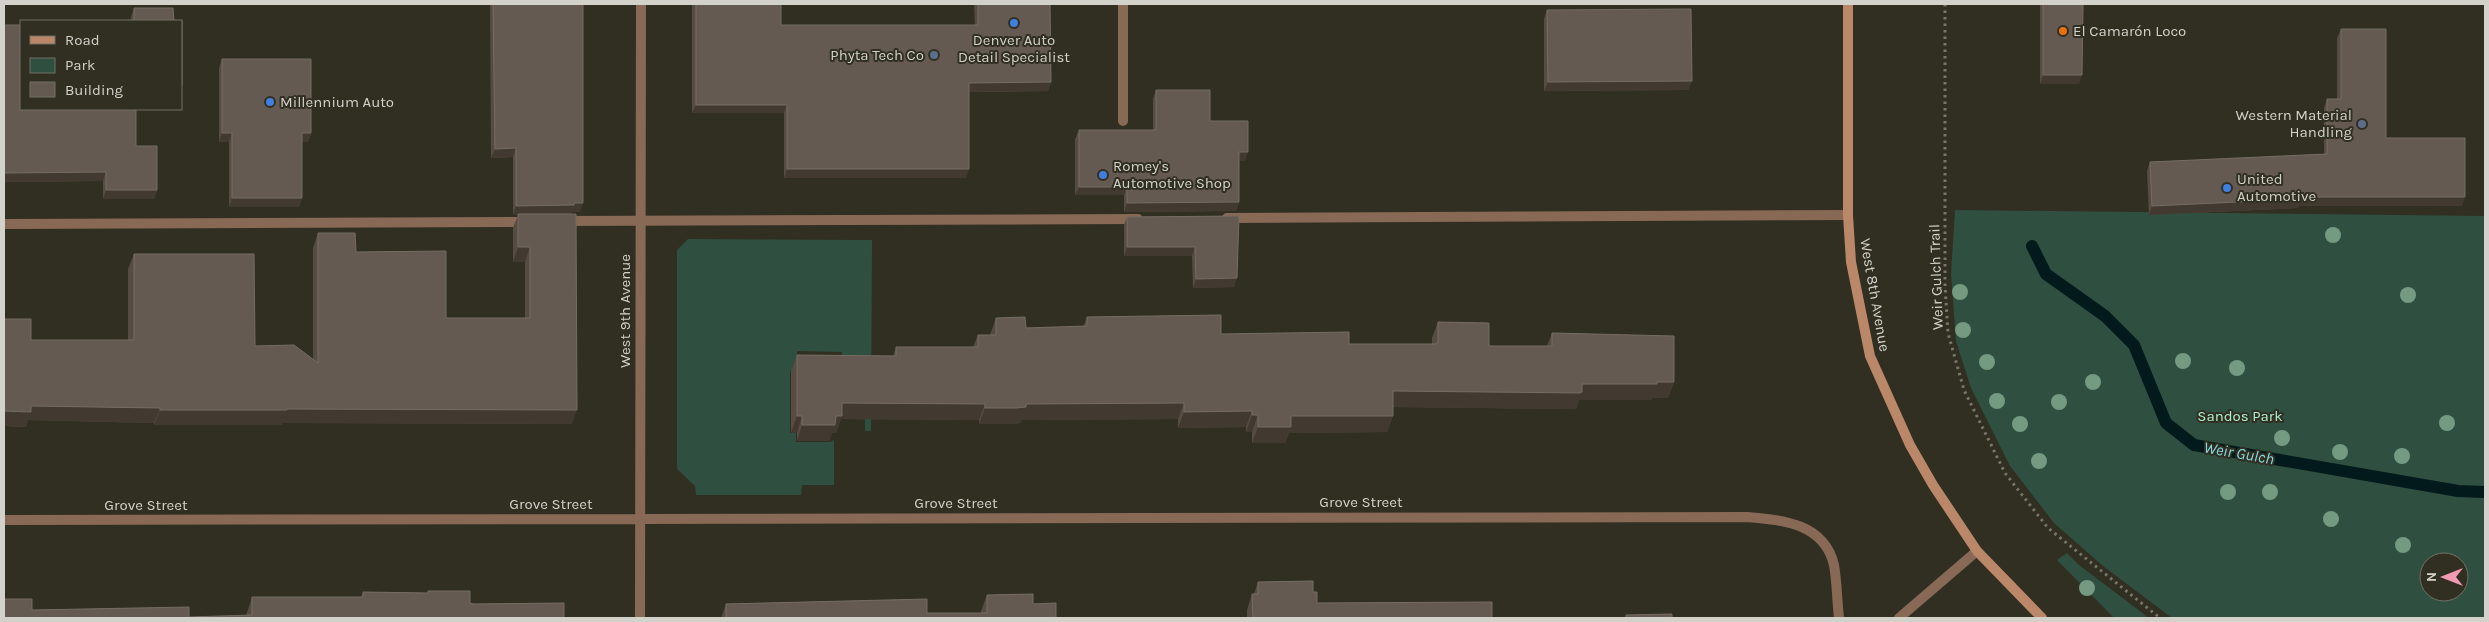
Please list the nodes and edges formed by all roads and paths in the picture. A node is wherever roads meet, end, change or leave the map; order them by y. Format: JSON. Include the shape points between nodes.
{"nodes":[{"id":1,"x":641,"y":4,"type":"edge"},
{"id":2,"x":1123,"y":4,"type":"edge"},
{"id":3,"x":1848,"y":4,"type":"edge"},
{"id":4,"x":1945,"y":4,"type":"edge"},
{"id":5,"x":1123,"y":121,"type":"dead end"},
{"id":6,"x":1848,"y":215,"type":"junction"},
{"id":7,"x":1215,"y":218,"type":"edge"},
{"id":8,"x":1145,"y":219,"type":"edge"},
{"id":9,"x":554,"y":221,"type":"edge"},
{"id":10,"x":640,"y":221,"type":"junction"},
{"id":11,"x":534,"y":222,"type":"edge"},
{"id":12,"x":4,"y":224,"type":"edge"},
{"id":13,"x":640,"y":519,"type":"junction"},
{"id":14,"x":4,"y":520,"type":"edge"},
{"id":15,"x":1977,"y":551,"type":"junction"},
{"id":16,"x":640,"y":618,"type":"edge"},
{"id":17,"x":1839,"y":618,"type":"edge"},
{"id":18,"x":1900,"y":618,"type":"edge"},
{"id":19,"x":2042,"y":618,"type":"edge"},
{"id":20,"x":2160,"y":618,"type":"edge"}],
"edges":[{"from":1,"to":10,"type":"street","name":"West 9th Avenue"},
{"from":2,"to":5,"type":"street"},
{"from":3,"to":6,"type":"main road","name":"West 8th Avenue"},
{"from":4,"to":20,"type":"path","name":"Weir Gulch Trail","via":[[1945,286],[1948,333],[1964,390],[2005,473],[2048,528]]},
{"from":6,"to":7,"type":"street"},
{"from":6,"to":15,"type":"main road","name":"West 8th Avenue","via":[[1851,262],[1870,356],[1910,445]]},
{"from":8,"to":10,"type":"street"},
{"from":9,"to":10,"type":"street"},
{"from":10,"to":13,"type":"street","name":"West 9th Avenue"},
{"from":11,"to":12,"type":"street"},
{"from":13,"to":14,"type":"street","name":"Grove Street"},
{"from":13,"to":16,"type":"street","name":"West 9th Avenue"},
{"from":13,"to":17,"type":"street","name":"Grove Street","via":[[1748,517],[1786,521],[1815,534],[1828,549],[1834,565]]},
{"from":15,"to":18,"type":"street"},
{"from":15,"to":19,"type":"main road","name":"West 8th Avenue"}]}
